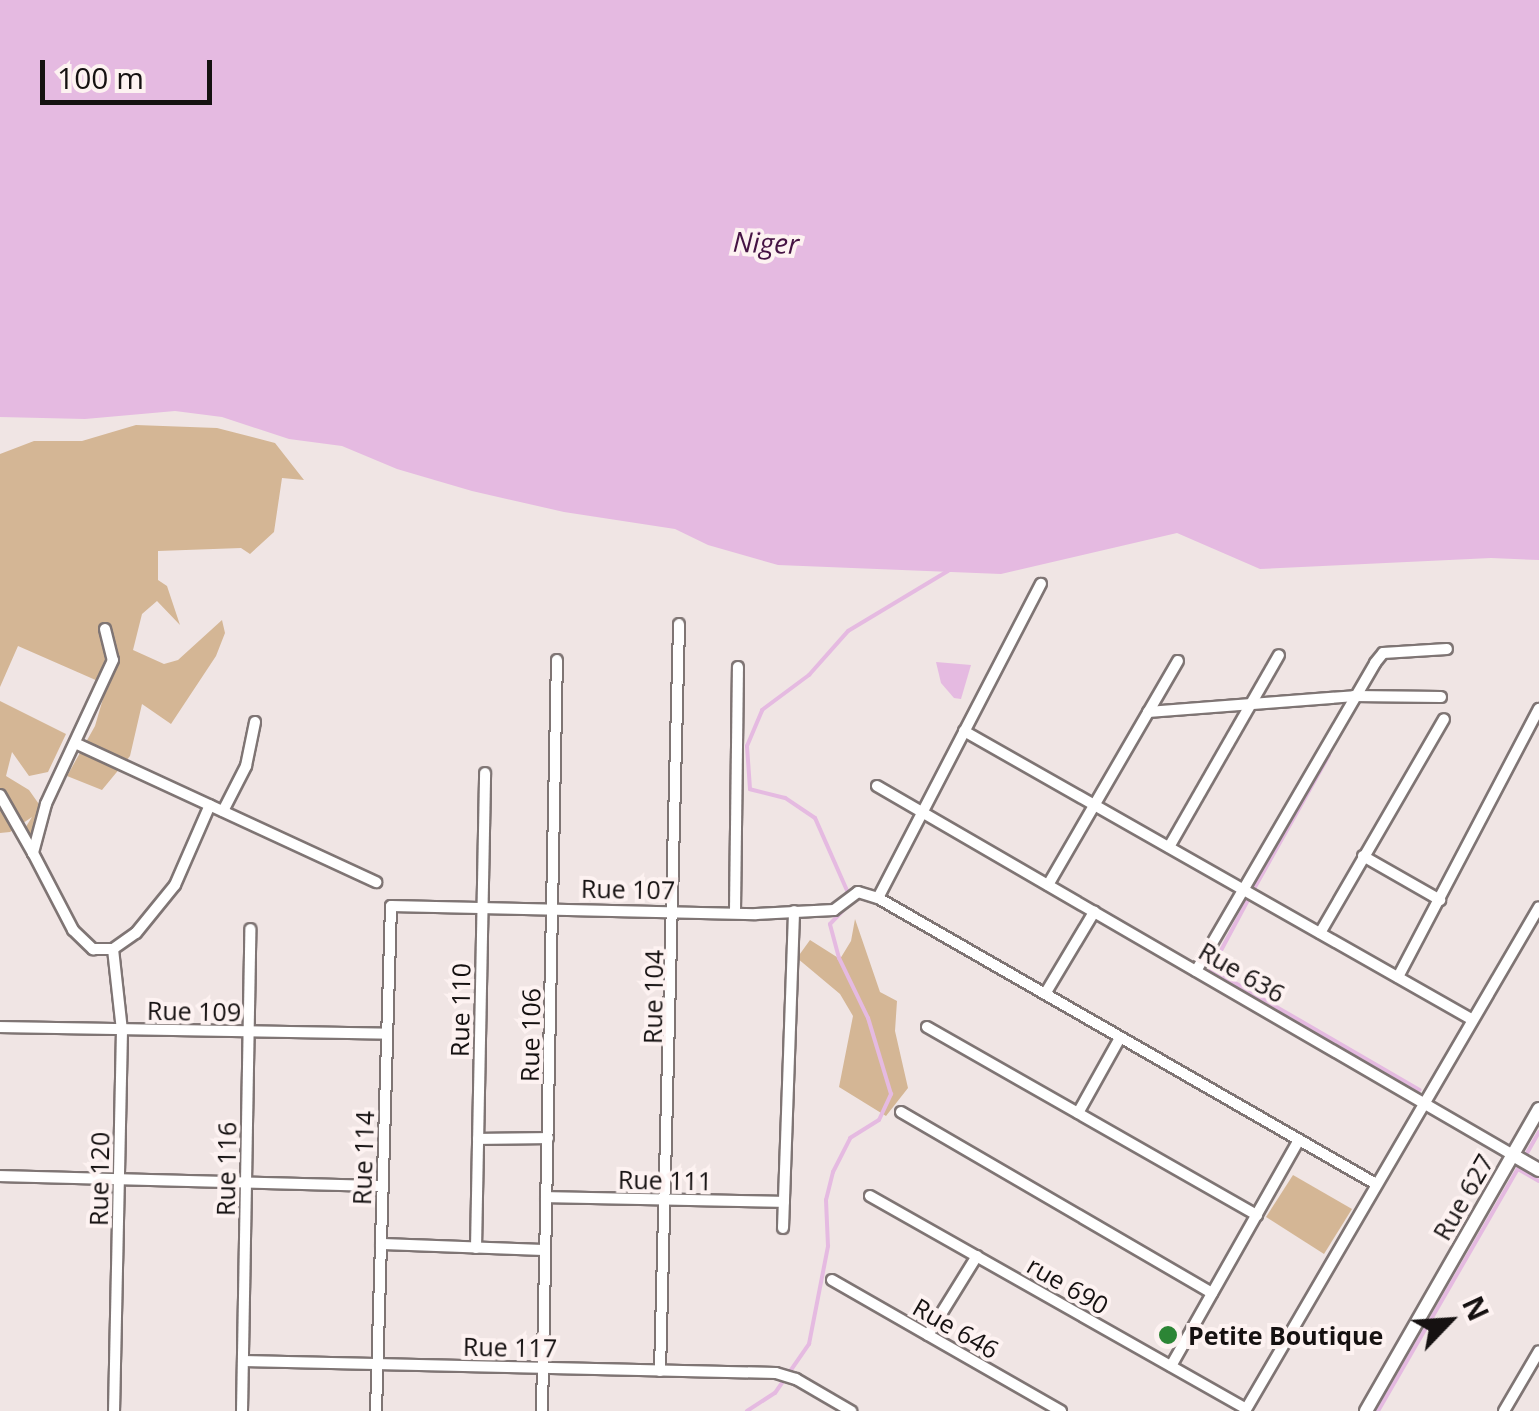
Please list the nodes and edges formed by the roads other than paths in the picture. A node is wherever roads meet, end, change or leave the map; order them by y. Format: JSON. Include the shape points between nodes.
{"nodes":[{"id":1,"x":1041,"y":584,"type":"dead end"},
{"id":2,"x":679,"y":624,"type":"dead end"},
{"id":3,"x":106,"y":629,"type":"dead end"},
{"id":4,"x":1448,"y":649,"type":"dead end"},
{"id":5,"x":1280,"y":655,"type":"dead end"},
{"id":6,"x":557,"y":660,"type":"dead end"},
{"id":7,"x":1178,"y":661,"type":"dead end"},
{"id":8,"x":738,"y":667,"type":"dead end"},
{"id":9,"x":1354,"y":696,"type":"junction"},
{"id":10,"x":1441,"y":697,"type":"dead end"},
{"id":11,"x":1252,"y":703,"type":"junction"},
{"id":12,"x":1539,"y":709,"type":"edge"},
{"id":13,"x":1148,"y":712,"type":"junction"},
{"id":14,"x":1444,"y":719,"type":"dead end"},
{"id":15,"x":255,"y":722,"type":"dead end"},
{"id":16,"x":964,"y":731,"type":"junction"},
{"id":17,"x":75,"y":743,"type":"junction"},
{"id":18,"x":485,"y":773,"type":"dead end"},
{"id":19,"x":877,"y":786,"type":"dead end"},
{"id":20,"x":0,"y":795,"type":"edge"},
{"id":21,"x":210,"y":805,"type":"junction"},
{"id":22,"x":1094,"y":805,"type":"junction"},
{"id":23,"x":223,"y":811,"type":"junction"},
{"id":24,"x":922,"y":812,"type":"junction"},
{"id":25,"x":1169,"y":847,"type":"junction"},
{"id":26,"x":33,"y":854,"type":"junction"},
{"id":27,"x":1363,"y":856,"type":"junction"},
{"id":28,"x":376,"y":882,"type":"dead end"},
{"id":29,"x":1048,"y":885,"type":"junction"},
{"id":30,"x":1243,"y":890,"type":"junction"},
{"id":31,"x":878,"y":898,"type":"junction"},
{"id":32,"x":1440,"y":900,"type":"junction"},
{"id":33,"x":391,"y":906,"type":"joint"},
{"id":34,"x":481,"y":907,"type":"junction"},
{"id":35,"x":1539,"y":907,"type":"edge"},
{"id":36,"x":552,"y":908,"type":"junction"},
{"id":37,"x":675,"y":910,"type":"junction"},
{"id":38,"x":736,"y":910,"type":"junction"},
{"id":39,"x":794,"y":911,"type":"junction"},
{"id":40,"x":1094,"y":912,"type":"junction"},
{"id":41,"x":250,"y":928,"type":"dead end"},
{"id":42,"x":1320,"y":933,"type":"junction"},
{"id":43,"x":113,"y":949,"type":"junction"},
{"id":44,"x":1196,"y":971,"type":"junction"},
{"id":45,"x":1398,"y":978,"type":"junction"},
{"id":46,"x":1045,"y":994,"type":"junction"},
{"id":47,"x":1471,"y":1019,"type":"junction"},
{"id":48,"x":0,"y":1027,"type":"edge"},
{"id":49,"x":928,"y":1027,"type":"dead end"},
{"id":50,"x":122,"y":1030,"type":"junction"},
{"id":51,"x":248,"y":1032,"type":"junction"},
{"id":52,"x":387,"y":1034,"type":"junction"},
{"id":53,"x":1120,"y":1038,"type":"junction"},
{"id":54,"x":1423,"y":1102,"type":"junction"},
{"id":55,"x":1539,"y":1110,"type":"edge"},
{"id":56,"x":901,"y":1112,"type":"dead end"},
{"id":57,"x":1078,"y":1112,"type":"junction"},
{"id":58,"x":548,"y":1138,"type":"junction"},
{"id":59,"x":478,"y":1139,"type":"junction"},
{"id":60,"x":1300,"y":1140,"type":"junction"},
{"id":61,"x":1513,"y":1155,"type":"junction"},
{"id":62,"x":1539,"y":1170,"type":"edge"},
{"id":63,"x":0,"y":1176,"type":"edge"},
{"id":64,"x":119,"y":1179,"type":"junction"},
{"id":65,"x":246,"y":1182,"type":"junction"},
{"id":66,"x":1376,"y":1184,"type":"junction"},
{"id":67,"x":382,"y":1186,"type":"junction"},
{"id":68,"x":870,"y":1196,"type":"dead end"},
{"id":69,"x":546,"y":1197,"type":"junction"},
{"id":70,"x":668,"y":1201,"type":"junction"},
{"id":71,"x":784,"y":1202,"type":"junction"},
{"id":72,"x":1257,"y":1215,"type":"junction"},
{"id":73,"x":783,"y":1228,"type":"dead end"},
{"id":74,"x":381,"y":1244,"type":"junction"},
{"id":75,"x":476,"y":1248,"type":"junction"},
{"id":76,"x":545,"y":1250,"type":"junction"},
{"id":77,"x":977,"y":1256,"type":"junction"},
{"id":78,"x":832,"y":1280,"type":"dead end"},
{"id":79,"x":1212,"y":1293,"type":"junction"},
{"id":80,"x":928,"y":1335,"type":"junction"},
{"id":81,"x":1539,"y":1351,"type":"edge"},
{"id":82,"x":243,"y":1362,"type":"junction"},
{"id":83,"x":377,"y":1364,"type":"junction"},
{"id":84,"x":1170,"y":1366,"type":"junction"},
{"id":85,"x":543,"y":1368,"type":"junction"},
{"id":86,"x":660,"y":1371,"type":"junction"},
{"id":87,"x":1054,"y":1410,"type":"edge"},
{"id":88,"x":1246,"y":1410,"type":"edge"},
{"id":89,"x":114,"y":1411,"type":"edge"},
{"id":90,"x":242,"y":1411,"type":"edge"},
{"id":91,"x":376,"y":1411,"type":"edge"},
{"id":92,"x":542,"y":1411,"type":"edge"},
{"id":93,"x":851,"y":1411,"type":"edge"},
{"id":94,"x":1366,"y":1411,"type":"edge"},
{"id":95,"x":1504,"y":1411,"type":"edge"}],
"edges":[{"from":1,"to":16,"type":"street"},
{"from":2,"to":37,"type":"street","name":"Rue 104"},
{"from":3,"to":17,"type":"street","via":[[113,660]]},
{"from":4,"to":9,"type":"street","via":[[1384,654]]},
{"from":5,"to":11,"type":"street"},
{"from":6,"to":36,"type":"street","name":"Rue 106"},
{"from":7,"to":13,"type":"street"},
{"from":8,"to":38,"type":"street"},
{"from":9,"to":10,"type":"street"},
{"from":9,"to":11,"type":"street"},
{"from":9,"to":30,"type":"street"},
{"from":11,"to":13,"type":"street"},
{"from":11,"to":25,"type":"street"},
{"from":12,"to":32,"type":"street"},
{"from":13,"to":22,"type":"street"},
{"from":14,"to":27,"type":"street"},
{"from":15,"to":23,"type":"street","via":[[246,766]]},
{"from":16,"to":22,"type":"street"},
{"from":16,"to":24,"type":"street"},
{"from":17,"to":21,"type":"street"},
{"from":17,"to":26,"type":"street","via":[[46,804]]},
{"from":18,"to":34,"type":"street","name":"Rue 110"},
{"from":19,"to":24,"type":"street","name":"Rue 636"},
{"from":20,"to":26,"type":"street"},
{"from":21,"to":23,"type":"street"},
{"from":21,"to":43,"type":"street","via":[[175,886]]},
{"from":22,"to":25,"type":"street"},
{"from":22,"to":29,"type":"street"},
{"from":23,"to":28,"type":"street"},
{"from":24,"to":29,"type":"street","name":"Rue 636"},
{"from":24,"to":31,"type":"street"},
{"from":25,"to":30,"type":"street"},
{"from":26,"to":43,"type":"street","via":[[73,930],[94,949]]},
{"from":27,"to":32,"type":"street"},
{"from":27,"to":42,"type":"street"},
{"from":29,"to":40,"type":"street","name":"Rue 636"},
{"from":30,"to":42,"type":"street"},
{"from":30,"to":44,"type":"street"},
{"from":31,"to":39,"type":"street","name":"Rue 107","via":[[858,892],[834,910]]},
{"from":31,"to":46,"type":"street"},
{"from":32,"to":45,"type":"street"},
{"from":33,"to":34,"type":"street","name":"Rue 107"},
{"from":33,"to":52,"type":"street","name":"Rue 114"},
{"from":34,"to":36,"type":"street","name":"Rue 107"},
{"from":34,"to":59,"type":"street","name":"Rue 110"},
{"from":35,"to":47,"type":"street"},
{"from":36,"to":37,"type":"street","name":"Rue 107"},
{"from":36,"to":58,"type":"street","name":"Rue 106"},
{"from":37,"to":38,"type":"street","name":"Rue 107"},
{"from":37,"to":70,"type":"street","name":"Rue 104"},
{"from":38,"to":39,"type":"street","name":"Rue 107"},
{"from":39,"to":71,"type":"street"},
{"from":40,"to":44,"type":"street","name":"Rue 636"},
{"from":40,"to":46,"type":"street"},
{"from":41,"to":51,"type":"street","name":"Rue 116"},
{"from":42,"to":45,"type":"street"},
{"from":43,"to":50,"type":"street","name":"Rue 120"},
{"from":44,"to":54,"type":"street","name":"Rue 636"},
{"from":45,"to":47,"type":"street"},
{"from":46,"to":53,"type":"street"},
{"from":47,"to":54,"type":"street"},
{"from":48,"to":50,"type":"street","name":"Rue 109"},
{"from":49,"to":57,"type":"street"},
{"from":50,"to":51,"type":"street","name":"Rue 109"},
{"from":50,"to":64,"type":"street","name":"Rue 120"},
{"from":51,"to":52,"type":"street","name":"Rue 109"},
{"from":51,"to":65,"type":"street","name":"Rue 116"},
{"from":52,"to":67,"type":"street","name":"Rue 114"},
{"from":53,"to":57,"type":"street"},
{"from":53,"to":60,"type":"street"},
{"from":54,"to":61,"type":"street","name":"Rue 636"},
{"from":54,"to":66,"type":"street"},
{"from":55,"to":61,"type":"street","name":"Rue 627"},
{"from":56,"to":79,"type":"street"},
{"from":57,"to":72,"type":"street"},
{"from":58,"to":59,"type":"street"},
{"from":58,"to":69,"type":"street","name":"Rue 106"},
{"from":59,"to":75,"type":"street","name":"Rue 110"},
{"from":60,"to":66,"type":"street"},
{"from":60,"to":72,"type":"street"},
{"from":61,"to":62,"type":"street","name":"Rue 636"},
{"from":61,"to":94,"type":"street","name":"Rue 627"},
{"from":63,"to":64,"type":"street"},
{"from":64,"to":65,"type":"street"},
{"from":64,"to":89,"type":"street","name":"Rue 120"},
{"from":65,"to":67,"type":"street"},
{"from":65,"to":82,"type":"street","name":"Rue 116"},
{"from":66,"to":88,"type":"street"},
{"from":67,"to":74,"type":"street","name":"Rue 114"},
{"from":68,"to":77,"type":"street","name":"rue 690"},
{"from":69,"to":70,"type":"street","name":"Rue 111"},
{"from":69,"to":76,"type":"street","name":"Rue 106"},
{"from":70,"to":71,"type":"street","name":"Rue 111"},
{"from":70,"to":86,"type":"street","name":"Rue 104"},
{"from":71,"to":73,"type":"street"},
{"from":72,"to":79,"type":"street"},
{"from":74,"to":75,"type":"street"},
{"from":74,"to":83,"type":"street","name":"Rue 114"},
{"from":75,"to":76,"type":"street"},
{"from":76,"to":85,"type":"street","name":"Rue 106"},
{"from":77,"to":80,"type":"street"},
{"from":77,"to":84,"type":"street","name":"rue 690"},
{"from":78,"to":80,"type":"street","name":"Rue 646"},
{"from":79,"to":84,"type":"street"},
{"from":80,"to":87,"type":"street","name":"Rue 646"},
{"from":81,"to":95,"type":"street"},
{"from":82,"to":83,"type":"street","name":"Rue 117"},
{"from":82,"to":90,"type":"street","name":"Rue 116"},
{"from":83,"to":85,"type":"street","name":"Rue 117"},
{"from":83,"to":91,"type":"street","name":"Rue 114"},
{"from":84,"to":88,"type":"street","name":"rue 690"},
{"from":85,"to":86,"type":"street","name":"Rue 117"},
{"from":85,"to":92,"type":"street","name":"Rue 106"},
{"from":86,"to":93,"type":"street","name":"Rue 117","via":[[776,1373]]}]}
